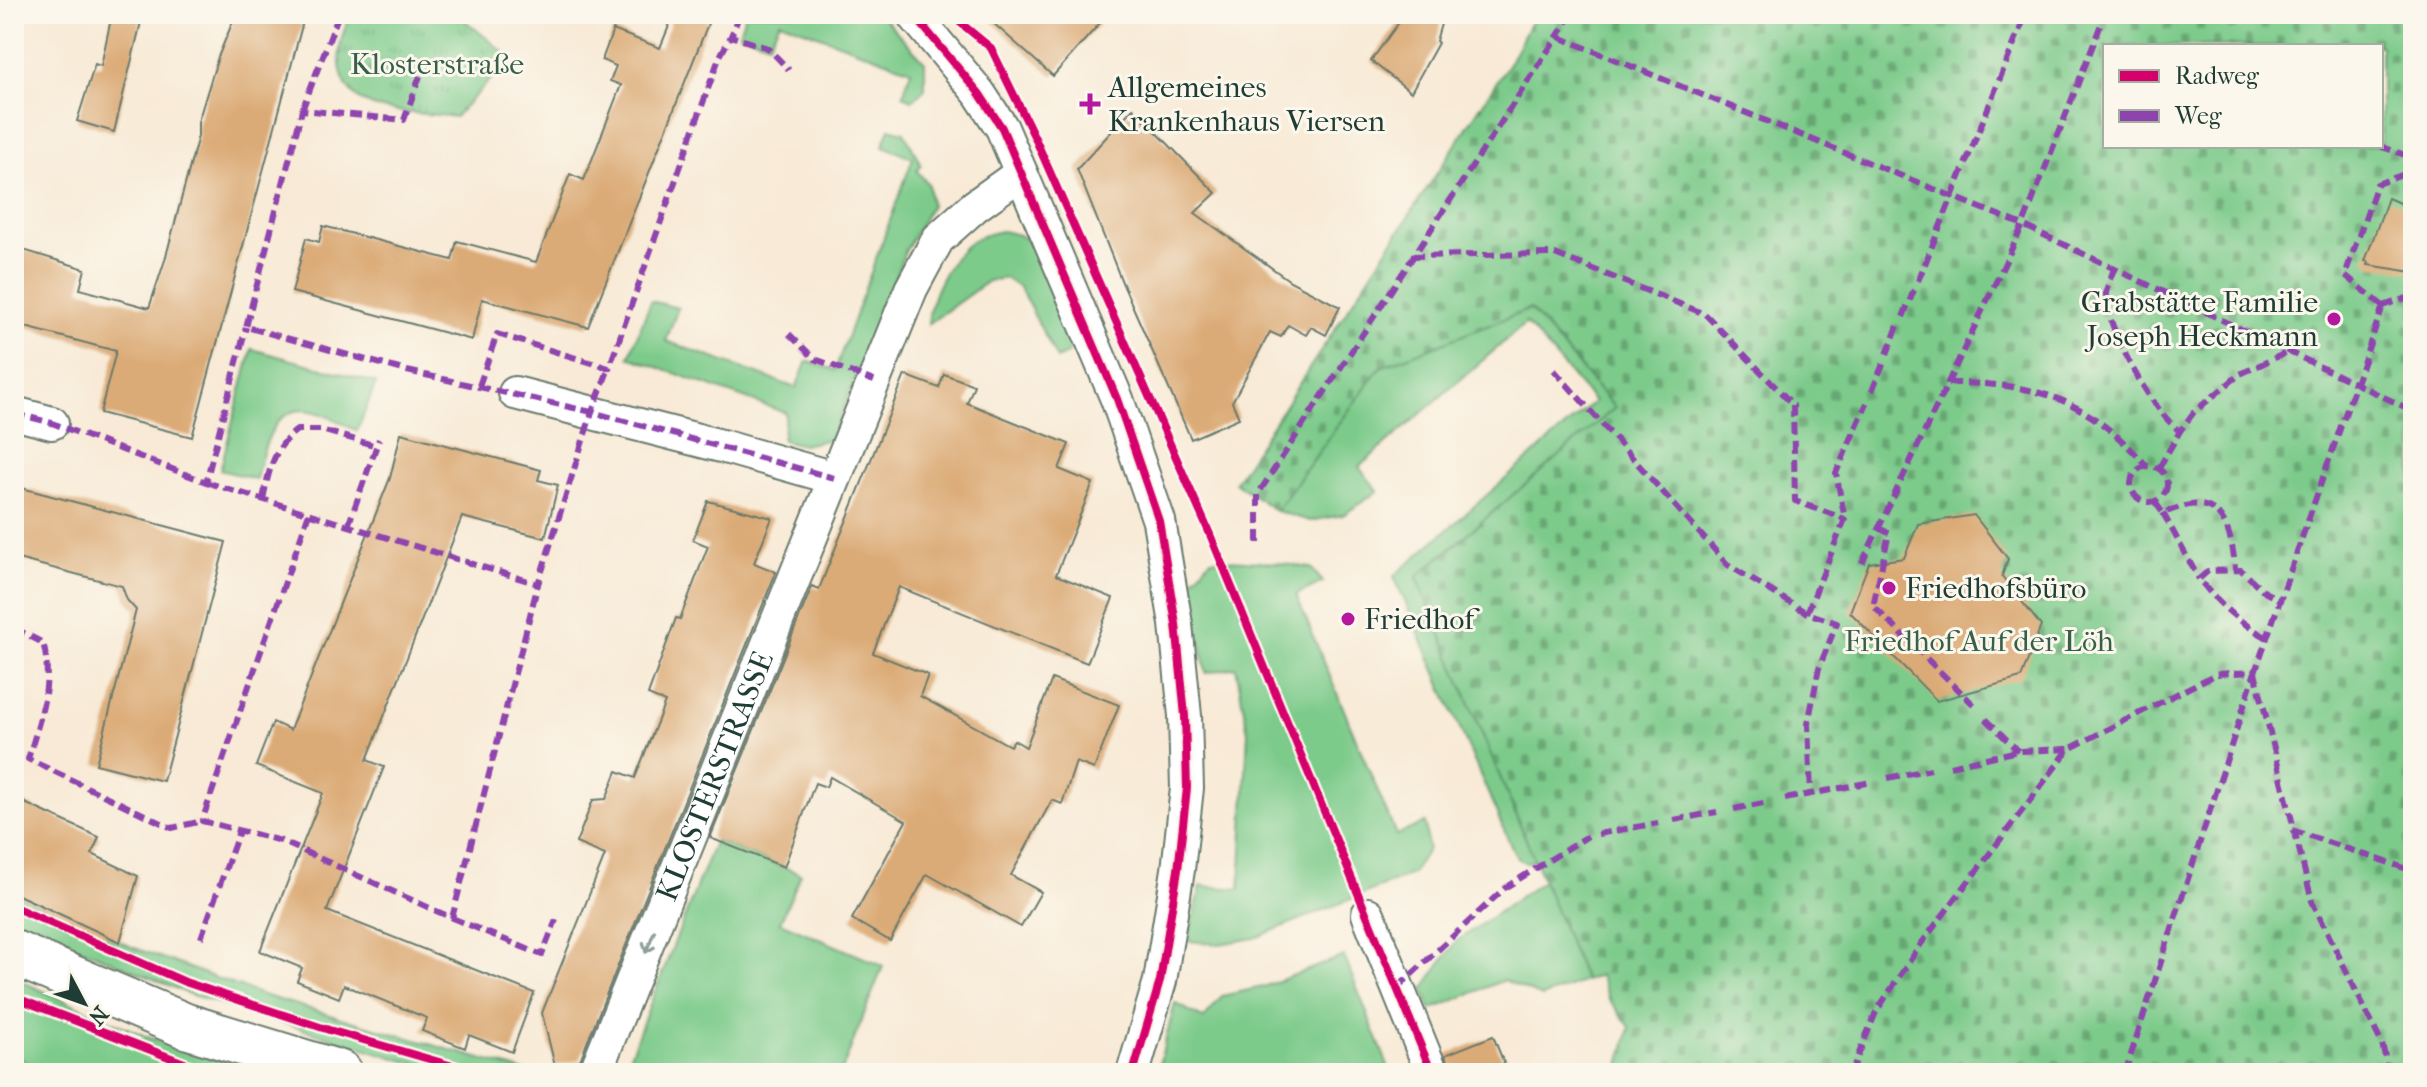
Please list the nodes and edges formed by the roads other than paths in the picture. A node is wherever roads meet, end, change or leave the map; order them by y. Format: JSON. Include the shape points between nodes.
{"nodes":[{"id":1,"x":913,"y":14,"type":"edge"},
{"id":2,"x":1021,"y":173,"type":"junction"},
{"id":3,"x":515,"y":393,"type":"dead end"},
{"id":4,"x":14,"y":413,"type":"edge"},
{"id":5,"x":52,"y":423,"type":"dead end"},
{"id":6,"x":834,"y":478,"type":"junction"},
{"id":7,"x":1368,"y":914,"type":"dead end"},
{"id":8,"x":14,"y":953,"type":"edge"},
{"id":9,"x":340,"y":1073,"type":"edge"},
{"id":10,"x":595,"y":1073,"type":"edge"},
{"id":11,"x":1133,"y":1073,"type":"edge"},
{"id":12,"x":1432,"y":1073,"type":"edge"}],
"edges":[{"from":1,"to":2,"type":"street","via":[[979,93],[1002,128]]},
{"from":2,"to":6,"type":"street","name":"KLOSTERSTRASSE","via":[[938,239],[911,289]]},
{"from":2,"to":11,"type":"street","via":[[1117,399],[1145,480],[1159,521],[1176,624],[1187,788],[1160,981]]},
{"from":3,"to":6,"type":"street"},
{"from":4,"to":5,"type":"street"},
{"from":6,"to":10,"type":"street","name":"KLOSTERSTRASSE","one_way":true},
{"from":7,"to":12,"type":"street"},
{"from":8,"to":9,"type":"main road","via":[[186,1026]]}]}
